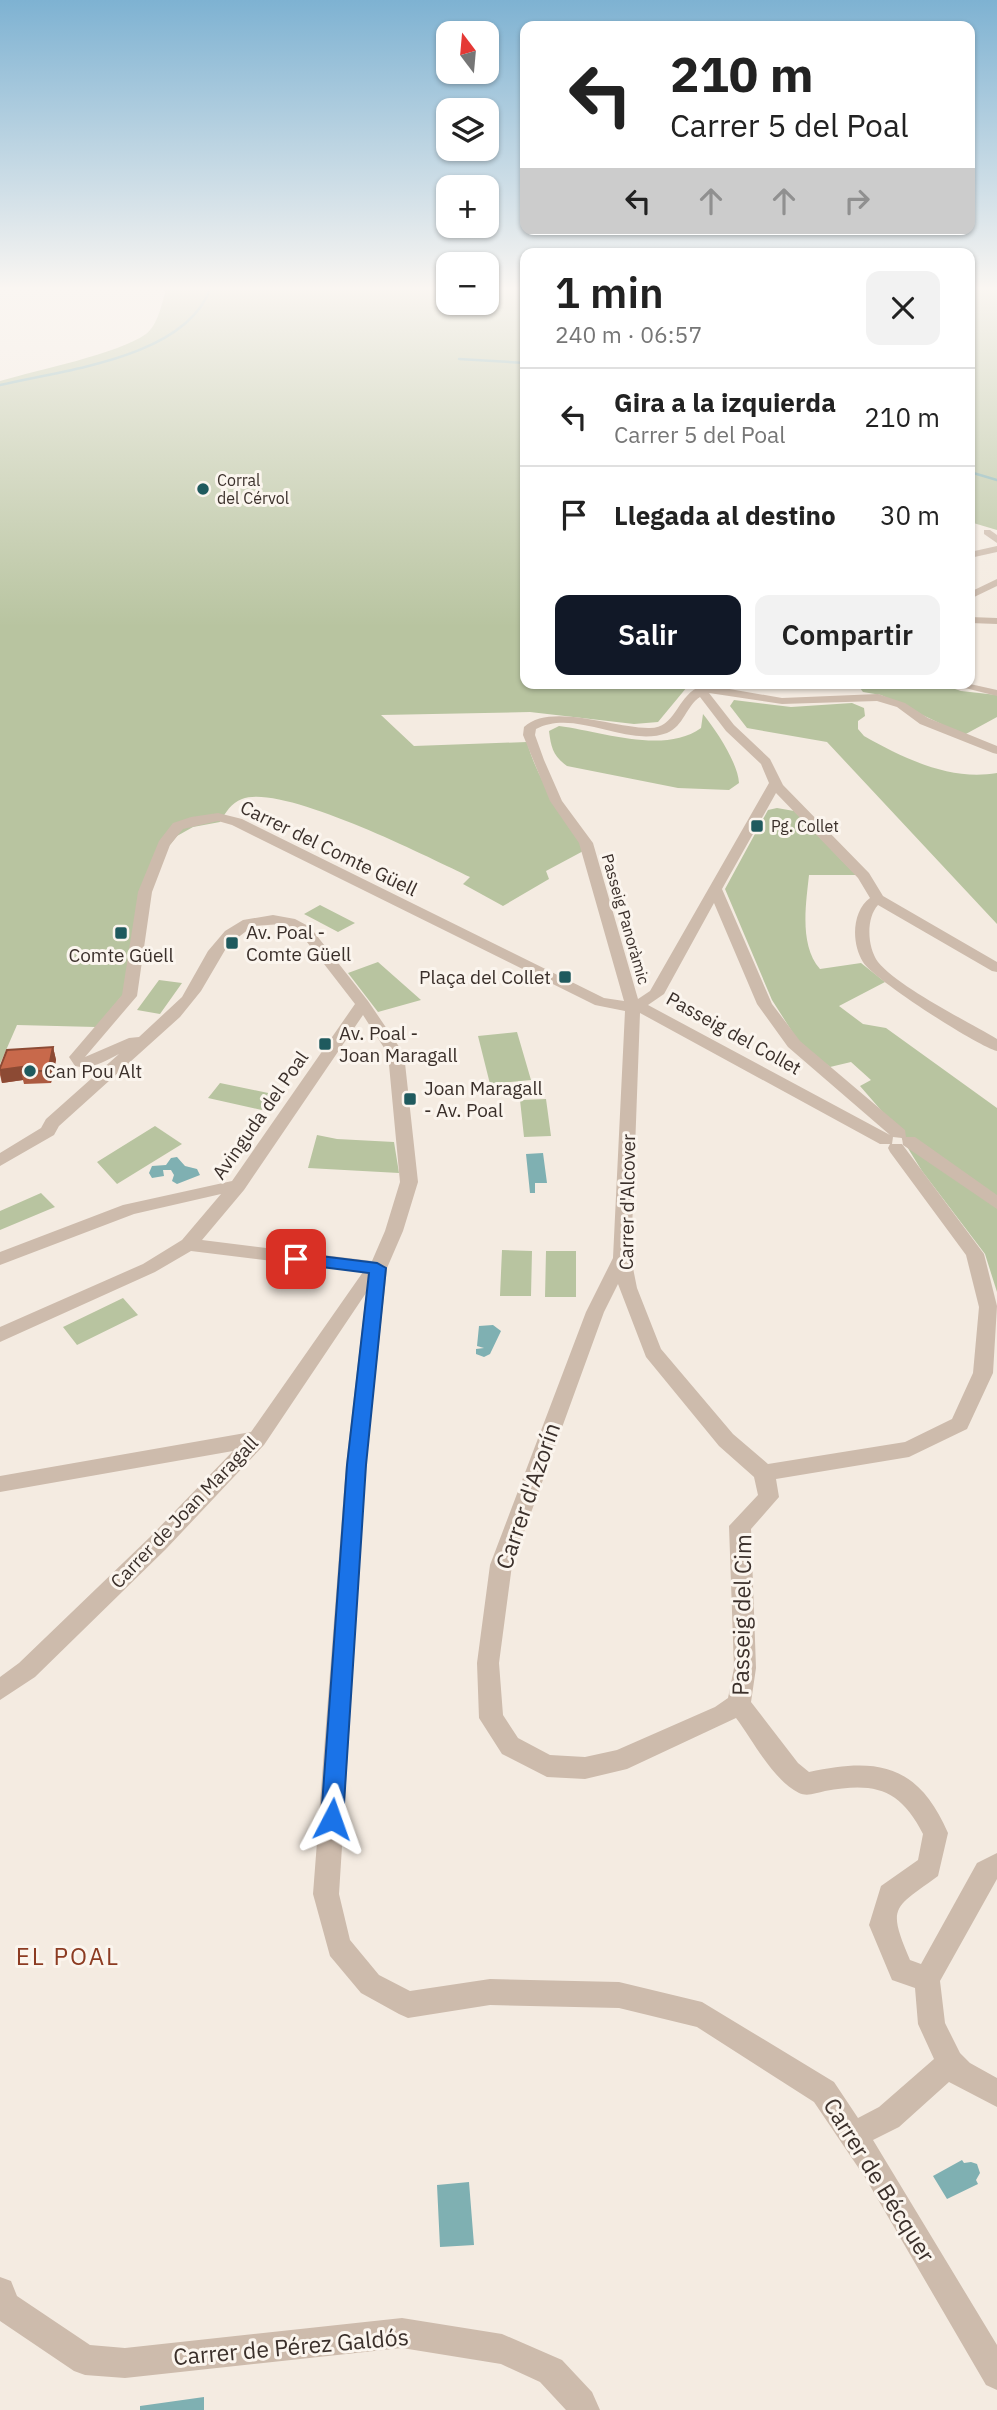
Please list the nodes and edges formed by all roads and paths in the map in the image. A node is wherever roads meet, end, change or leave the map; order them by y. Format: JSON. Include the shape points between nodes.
{"nodes":[{"id":1,"x":987,"y":532,"type":"dead end"},
{"id":2,"x":997,"y":540,"type":"edge"},
{"id":3,"x":997,"y":549,"type":"edge"},
{"id":4,"x":975,"y":554,"type":"edge"},
{"id":5,"x":997,"y":582,"type":"edge"},
{"id":6,"x":975,"y":593,"type":"edge"},
{"id":7,"x":975,"y":620,"type":"edge"},
{"id":8,"x":997,"y":621,"type":"edge"},
{"id":9,"x":975,"y":688,"type":"edge"},
{"id":10,"x":701,"y":690,"type":"junction"},
{"id":11,"x":997,"y":693,"type":"edge"},
{"id":12,"x":997,"y":750,"type":"edge"},
{"id":13,"x":775,"y":784,"type":"junction"},
{"id":14,"x":760,"y":808,"type":"junction"},
{"id":15,"x":800,"y":810,"type":"junction"},
{"id":16,"x":716,"y":889,"type":"junction"},
{"id":17,"x":883,"y":903,"type":"junction"},
{"id":18,"x":723,"y":909,"type":"junction"},
{"id":19,"x":704,"y":910,"type":"junction"},
{"id":20,"x":997,"y":968,"type":"edge"},
{"id":21,"x":363,"y":1004,"type":"junction"},
{"id":22,"x":632,"y":1008,"type":"junction"},
{"id":23,"x":163,"y":1026,"type":"junction"},
{"id":24,"x":997,"y":1046,"type":"edge"},
{"id":25,"x":897,"y":1141,"type":"junction"},
{"id":26,"x":0,"y":1160,"type":"edge"},
{"id":27,"x":238,"y":1186,"type":"junction"},
{"id":28,"x":997,"y":1203,"type":"edge"},
{"id":29,"x":188,"y":1244,"type":"junction"},
{"id":30,"x":622,"y":1258,"type":"junction"},
{"id":31,"x":0,"y":1259,"type":"edge"},
{"id":32,"x":377,"y":1268,"type":"junction"},
{"id":33,"x":0,"y":1335,"type":"edge"},
{"id":34,"x":257,"y":1439,"type":"junction"},
{"id":35,"x":764,"y":1473,"type":"junction"},
{"id":36,"x":0,"y":1484,"type":"edge"},
{"id":37,"x":0,"y":1690,"type":"edge"},
{"id":38,"x":739,"y":1704,"type":"junction"},
{"id":39,"x":997,"y":1865,"type":"edge"},
{"id":40,"x":927,"y":1979,"type":"junction"},
{"id":41,"x":950,"y":2063,"type":"junction"},
{"id":42,"x":997,"y":2093,"type":"edge"},
{"id":43,"x":855,"y":2134,"type":"junction"},
{"id":44,"x":0,"y":2292,"type":"edge"},
{"id":45,"x":997,"y":2374,"type":"edge"},
{"id":46,"x":584,"y":2410,"type":"edge"}],
"edges":[{"from":1,"to":2,"type":"street"},
{"from":3,"to":4,"type":"street"},
{"from":5,"to":6,"type":"street"},
{"from":7,"to":8,"type":"street"},
{"from":9,"to":11,"type":"street"},
{"from":10,"to":12,"type":"street","via":[[782,701],[878,697]]},
{"from":10,"to":13,"type":"street","via":[[730,728],[766,762]]},
{"from":10,"to":22,"type":"street","name":"Passeig Panoràmic","via":[[684,704],[672,728],[665,731],[545,720],[530,727],[529,735],[556,801],[586,843]]},
{"from":13,"to":14,"type":"street","name":"Passeig del Collet"},
{"from":13,"to":15,"type":"street"},
{"from":14,"to":15,"type":"street","via":[[782,804]]},
{"from":14,"to":16,"type":"street","name":"Passeig del Collet"},
{"from":15,"to":17,"type":"street","via":[[864,876]]},
{"from":16,"to":18,"type":"street"},
{"from":16,"to":19,"type":"street","name":"Passeig del Collet"},
{"from":17,"to":20,"type":"street"},
{"from":17,"to":24,"type":"street","via":[[865,916],[863,937],[871,963],[898,985]]},
{"from":18,"to":19,"type":"street"},
{"from":18,"to":25,"type":"street","via":[[765,1004],[793,1044]]},
{"from":19,"to":22,"type":"street","name":"Passeig del Collet","via":[[656,994]]},
{"from":21,"to":23,"type":"street","via":[[305,930],[294,922],[268,919],[238,928],[212,956],[188,999]]},
{"from":21,"to":27,"type":"street","name":"Avinguda del Poal"},
{"from":21,"to":32,"type":"street","name":"Carrer de Joan Maragall","via":[[396,1054],[409,1182]]},
{"from":22,"to":23,"type":"street","name":"Carrer del Comte Güell","via":[[600,1002],[237,822],[218,817],[178,826],[164,845],[145,892],[129,996],[77,1057],[81,1063],[89,1062]]},
{"from":22,"to":25,"type":"street","name":"Passeig del Collet","via":[[650,1010]]},
{"from":22,"to":30,"type":"street","name":"Carrer d'Alcover"},
{"from":23,"to":26,"type":"street","via":[[48,1131]]},
{"from":25,"to":28,"type":"street"},
{"from":25,"to":35,"type":"street","via":[[975,1254],[988,1307],[983,1373],[960,1424],[909,1449]]},
{"from":27,"to":29,"type":"street","name":"Avinguda del Poal"},
{"from":27,"to":31,"type":"street","via":[[129,1209]]},
{"from":29,"to":32,"type":"street"},
{"from":29,"to":33,"type":"street","name":"Avinguda del Poal","via":[[149,1268]]},
{"from":30,"to":35,"type":"street","name":"Carrer d'Alcover","via":[[628,1288],[653,1352],[726,1440]]},
{"from":30,"to":38,"type":"street","name":"Carrer d'Azorín","via":[[594,1312],[500,1565],[488,1663],[491,1718],[510,1746],[547,1766],[584,1768],[619,1761]]},
{"from":32,"to":34,"type":"street","name":"Carrer de Joan Maragall"},
{"from":32,"to":43,"type":"street","name":"Carrer de Bécquer","via":[[356,1465],[326,1894],[339,1947],[370,1984],[408,2006],[490,1992],[619,1995],[702,2015],[824,2092]]},
{"from":34,"to":36,"type":"street"},
{"from":34,"to":37,"type":"street","name":"Carrer de Joan Maragall","via":[[158,1543],[27,1670]]},
{"from":35,"to":38,"type":"street","name":"Passeig del Cim","via":[[769,1497],[740,1526],[745,1668]]},
{"from":38,"to":40,"type":"street","name":"Passeig del Cim","via":[[789,1771],[806,1784],[845,1775],[887,1778],[916,1800],[936,1833],[929,1867],[890,1895],[882,1925],[901,1971]]},
{"from":39,"to":40,"type":"street","via":[[986,1872]]},
{"from":40,"to":41,"type":"street","via":[[932,2024]]},
{"from":41,"to":42,"type":"street"},
{"from":41,"to":43,"type":"street","via":[[889,2117]]},
{"from":43,"to":45,"type":"street","name":"Carrer de Bécquer"},
{"from":44,"to":46,"type":"street","name":"Carrer de Pérez Galdós","via":[[6,2307],[85,2360],[125,2363],[402,2333],[502,2349],[551,2371]]}]}
